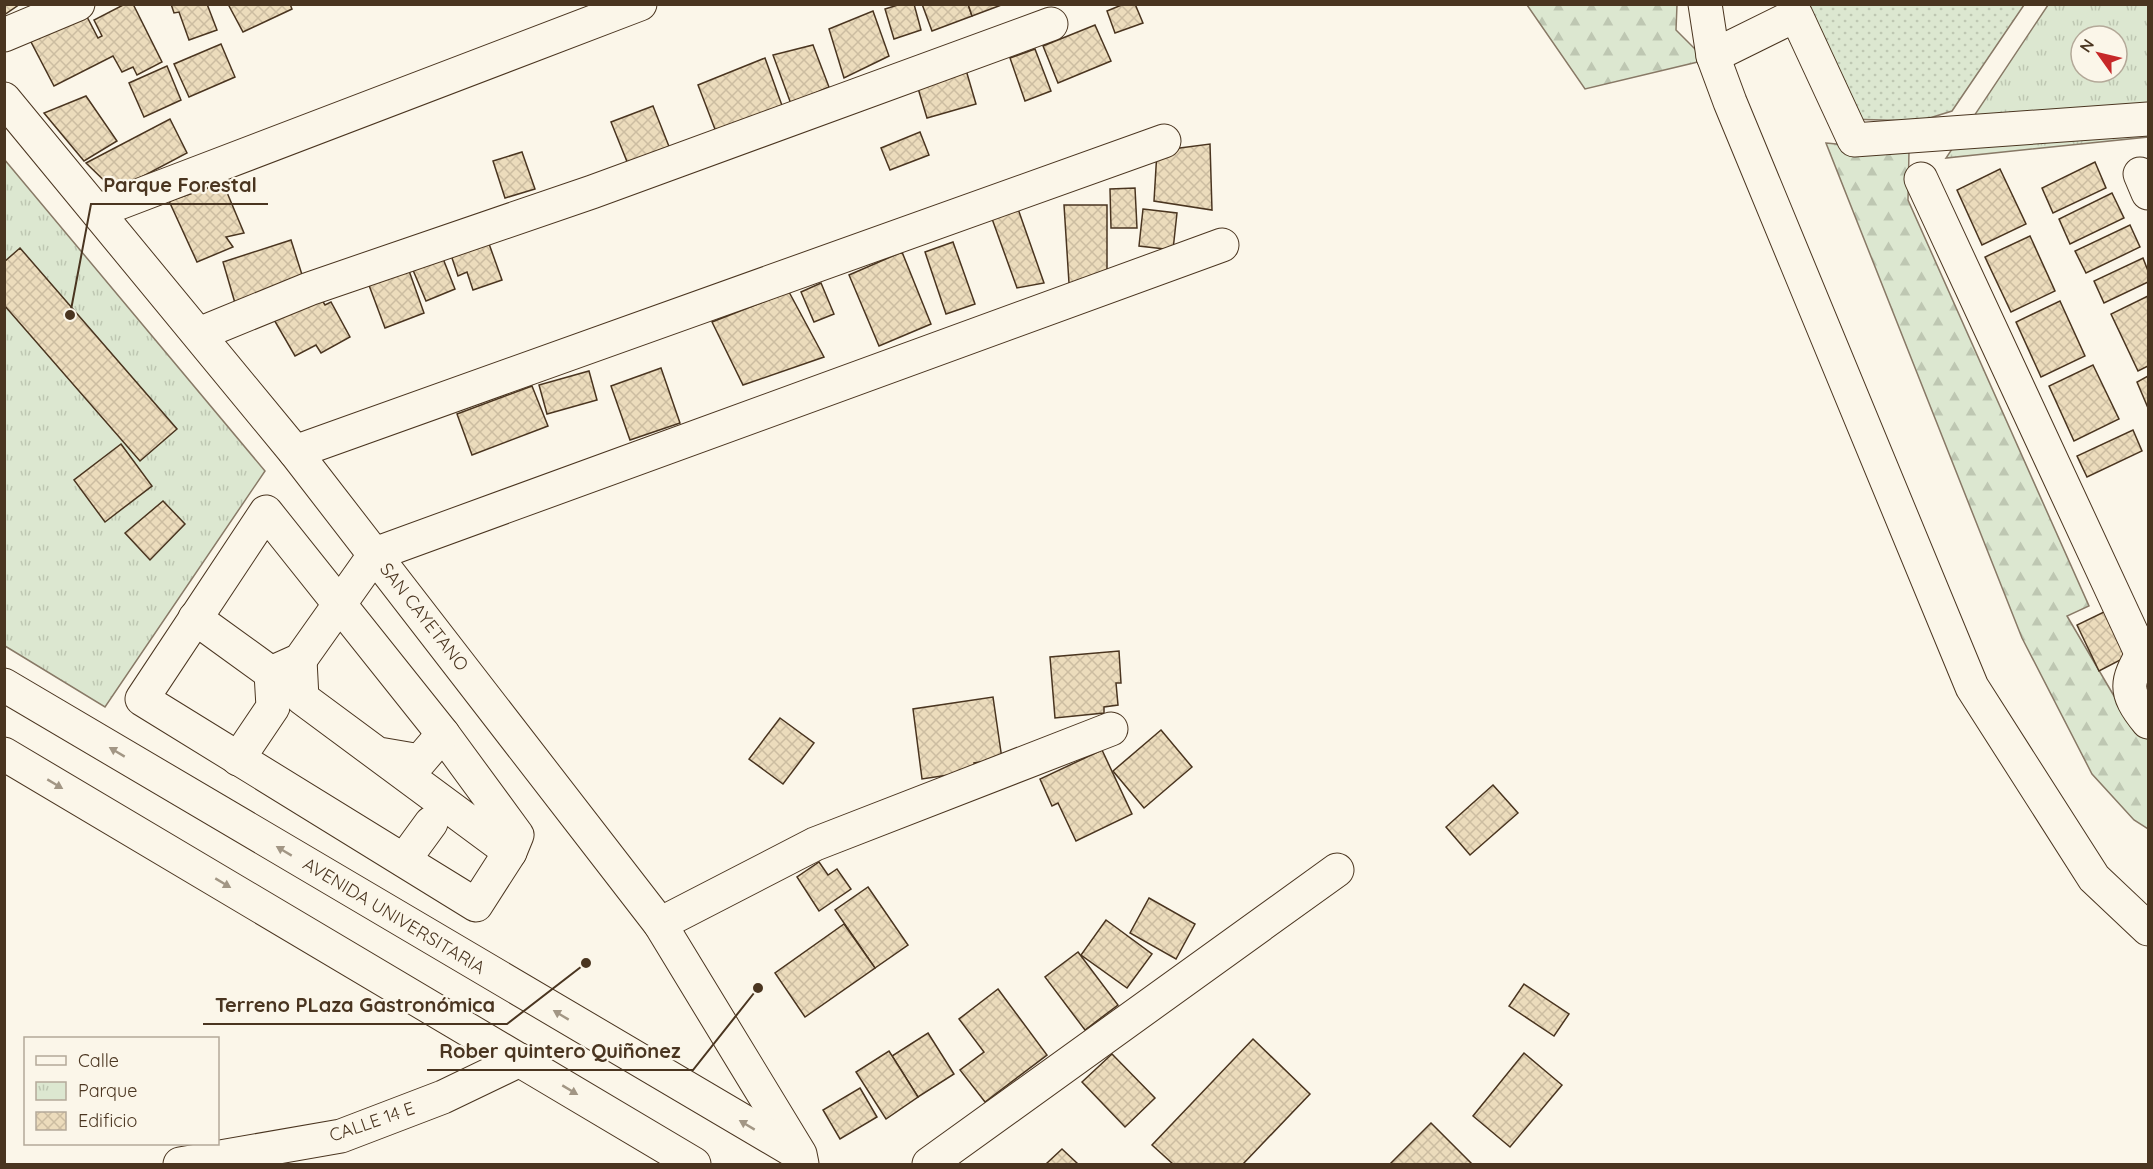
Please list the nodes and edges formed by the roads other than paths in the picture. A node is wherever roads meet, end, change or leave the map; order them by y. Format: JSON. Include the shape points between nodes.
{"nodes":[{"id":1,"x":78,"y":4,"type":"edge"},
{"id":2,"x":640,"y":4,"type":"edge"},
{"id":3,"x":1705,"y":4,"type":"edge"},
{"id":4,"x":1051,"y":24,"type":"dead end"},
{"id":5,"x":4,"y":35,"type":"edge"},
{"id":6,"x":1721,"y":53,"type":"junction"},
{"id":7,"x":4,"y":99,"type":"edge"},
{"id":8,"x":2148,"y":119,"type":"edge"},
{"id":9,"x":1164,"y":141,"type":"dead end"},
{"id":10,"x":1921,"y":179,"type":"dead end"},
{"id":11,"x":98,"y":211,"type":"junction"},
{"id":12,"x":1222,"y":245,"type":"dead end"},
{"id":13,"x":199,"y":334,"type":"junction"},
{"id":14,"x":295,"y":452,"type":"junction"},
{"id":15,"x":375,"y":554,"type":"junction"},
{"id":16,"x":339,"y":604,"type":"junction"},
{"id":17,"x":195,"y":618,"type":"junction"},
{"id":18,"x":2145,"y":649,"type":"edge"},
{"id":19,"x":285,"y":666,"type":"junction"},
{"id":20,"x":4,"y":685,"type":"edge"},
{"id":21,"x":288,"y":702,"type":"junction"},
{"id":22,"x":2148,"y":721,"type":"edge"},
{"id":23,"x":1111,"y":729,"type":"dead end"},
{"id":24,"x":443,"y":734,"type":"junction"},
{"id":25,"x":4,"y":754,"type":"edge"},
{"id":26,"x":379,"y":754,"type":"junction"},
{"id":27,"x":238,"y":759,"type":"junction"},
{"id":28,"x":431,"y":823,"type":"dead end"},
{"id":29,"x":510,"y":852,"type":"junction"},
{"id":30,"x":404,"y":860,"type":"junction"},
{"id":31,"x":1337,"y":870,"type":"dead end"},
{"id":32,"x":660,"y":924,"type":"junction"},
{"id":33,"x":2148,"y":929,"type":"edge"},
{"id":34,"x":520,"y":1060,"type":"junction"},
{"id":35,"x":806,"y":1161,"type":"edge"},
{"id":36,"x":180,"y":1164,"type":"edge"},
{"id":37,"x":694,"y":1164,"type":"edge"},
{"id":38,"x":929,"y":1164,"type":"edge"}],
"edges":[{"from":1,"to":5,"type":"street"},
{"from":2,"to":11,"type":"street"},
{"from":3,"to":6,"type":"street"},
{"from":4,"to":13,"type":"street","via":[[592,192],[309,289]]},
{"from":6,"to":8,"type":"street","via":[[1796,15],[1854,140]]},
{"from":6,"to":33,"type":"street","via":[[1972,687],[2094,878]]},
{"from":7,"to":11,"type":"street","name":"SAN CAYETANO"},
{"from":9,"to":14,"type":"street"},
{"from":10,"to":18,"type":"street"},
{"from":11,"to":13,"type":"street","name":"SAN CAYETANO"},
{"from":12,"to":15,"type":"street"},
{"from":13,"to":14,"type":"street","name":"SAN CAYETANO"},
{"from":14,"to":15,"type":"street","name":"SAN CAYETANO"},
{"from":15,"to":16,"type":"street"},
{"from":15,"to":32,"type":"street","name":"SAN CAYETANO"},
{"from":16,"to":17,"type":"street","via":[[266,512]]},
{"from":16,"to":19,"type":"street"},
{"from":16,"to":24,"type":"street"},
{"from":17,"to":19,"type":"street"},
{"from":17,"to":27,"type":"street","via":[[142,699]]},
{"from":18,"to":22,"type":"street","via":[[2128,680],[2132,700]]},
{"from":19,"to":21,"type":"street"},
{"from":35,"to":20,"type":"street","name":"AVENIDA UNIVERSITARIA","one_way":true},
{"from":21,"to":26,"type":"street"},
{"from":21,"to":27,"type":"street"},
{"from":23,"to":32,"type":"street","via":[[816,844]]},
{"from":24,"to":26,"type":"street","via":[[420,761]]},
{"from":24,"to":29,"type":"street","via":[[517,835]]},
{"from":25,"to":34,"type":"street","one_way":true},
{"from":26,"to":29,"type":"street"},
{"from":27,"to":30,"type":"street"},
{"from":28,"to":30,"type":"street"},
{"from":29,"to":30,"type":"street","via":[[476,905]]},
{"from":31,"to":38,"type":"street"},
{"from":32,"to":35,"type":"street","name":"SAN CAYETANO"},
{"from":34,"to":36,"type":"street","name":"CALLE 14 E","via":[[443,1097],[341,1136]]},
{"from":34,"to":37,"type":"street","one_way":true}]}
